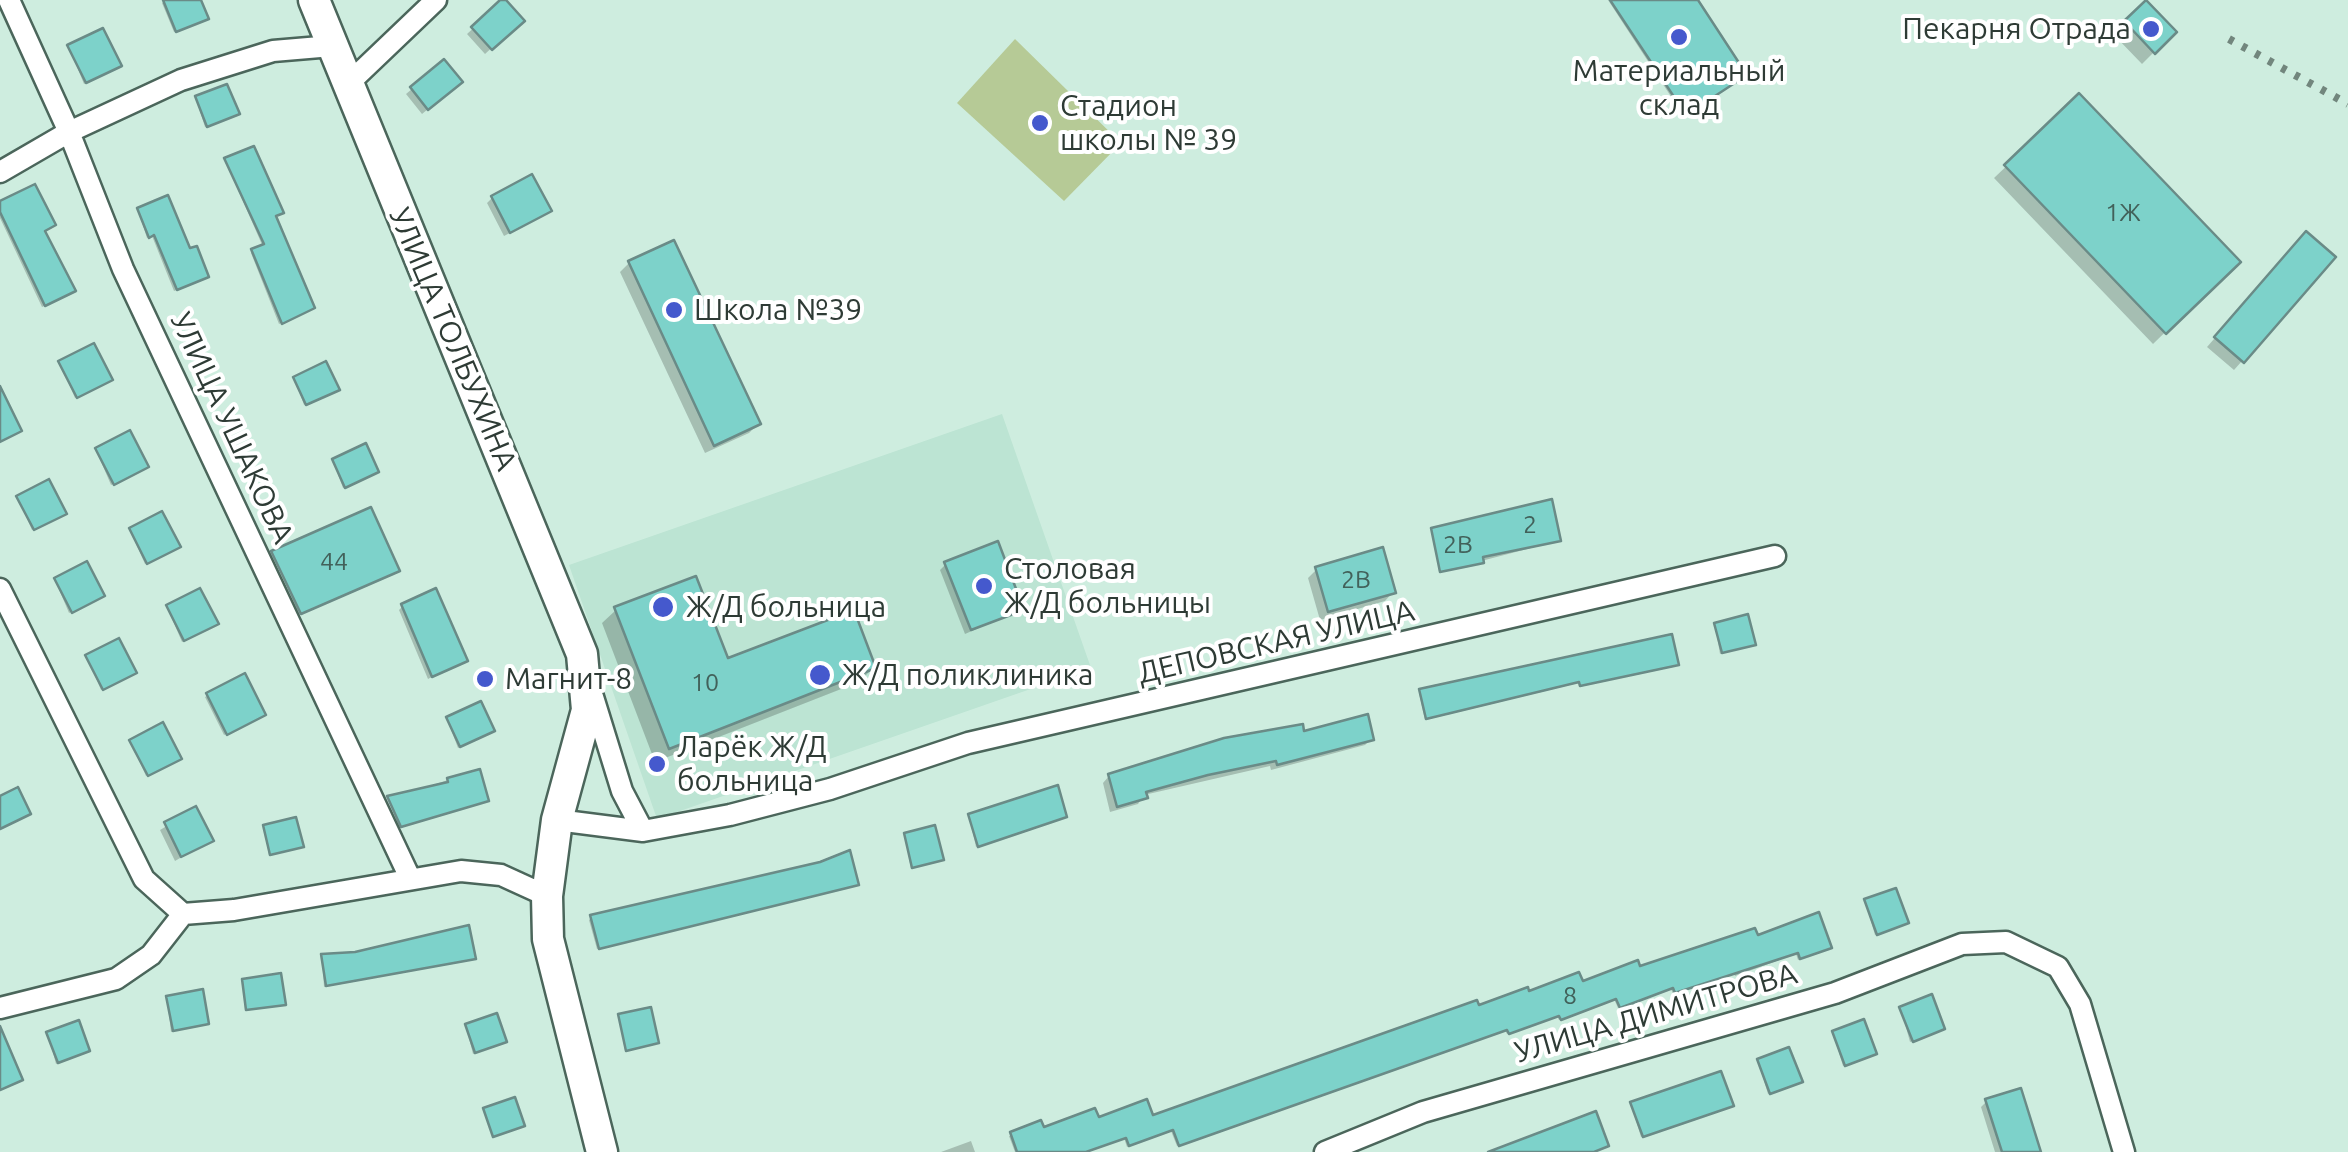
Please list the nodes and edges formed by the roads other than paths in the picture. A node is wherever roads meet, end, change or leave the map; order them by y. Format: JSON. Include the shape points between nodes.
{"nodes":[{"id":1,"x":9,"y":0,"type":"edge"},
{"id":2,"x":314,"y":0,"type":"edge"},
{"id":3,"x":436,"y":0,"type":"edge"},
{"id":4,"x":332,"y":46,"type":"junction"},
{"id":5,"x":347,"y":84,"type":"junction"},
{"id":6,"x":69,"y":132,"type":"junction"},
{"id":7,"x":0,"y":172,"type":"edge"},
{"id":8,"x":1775,"y":556,"type":"dead end"},
{"id":9,"x":0,"y":589,"type":"edge"},
{"id":10,"x":587,"y":679,"type":"junction"},
{"id":11,"x":558,"y":820,"type":"junction"},
{"id":12,"x":643,"y":831,"type":"junction"},
{"id":13,"x":410,"y":878,"type":"junction"},
{"id":14,"x":546,"y":896,"type":"junction"},
{"id":15,"x":183,"y":914,"type":"junction"},
{"id":16,"x":0,"y":1008,"type":"edge"},
{"id":17,"x":602,"y":1152,"type":"edge"},
{"id":18,"x":1325,"y":1152,"type":"edge"},
{"id":19,"x":2124,"y":1152,"type":"edge"}],
"edges":[{"from":1,"to":6,"type":"street","name":"УЛИЦА УШАКОВА"},
{"from":2,"to":4,"type":"street","name":"УЛИЦА ТОЛБУХИНА"},
{"from":3,"to":5,"type":"street"},
{"from":4,"to":5,"type":"street","name":"УЛИЦА ТОЛБУХИНА"},
{"from":4,"to":6,"type":"street","via":[[273,51],[181,80]]},
{"from":5,"to":10,"type":"street","name":"УЛИЦА ТОЛБУХИНА","via":[[574,630]]},
{"from":6,"to":7,"type":"street"},
{"from":6,"to":13,"type":"street","name":"УЛИЦА УШАКОВА","via":[[123,269]]},
{"from":8,"to":12,"type":"street","name":"ДЕПОВСКАЯ УЛИЦА","via":[[968,743],[813,793]]},
{"from":9,"to":15,"type":"street","via":[[144,879]]},
{"from":10,"to":11,"type":"street","name":"УЛИЦА ТОЛБУХИНА","via":[[587,710]]},
{"from":10,"to":12,"type":"street","name":"УЛИЦА ТОЛБУХИНА","via":[[622,792]]},
{"from":11,"to":12,"type":"street","name":"ДЕПОВСКАЯ УЛИЦА"},
{"from":11,"to":14,"type":"street","name":"УЛИЦА ТОЛБУХИНА"},
{"from":13,"to":14,"type":"street","via":[[460,871],[500,875]]},
{"from":13,"to":15,"type":"street"},
{"from":14,"to":17,"type":"street","name":"УЛИЦА ТОЛБУХИНА","via":[[561,1002]]},
{"from":15,"to":16,"type":"street","via":[[150,955],[116,979]]},
{"from":18,"to":19,"type":"street","name":"УЛИЦА ДИМИТРОВА","via":[[1423,1112],[1835,992],[1962,944],[2006,942],[2058,967],[2080,1004]]}]}
